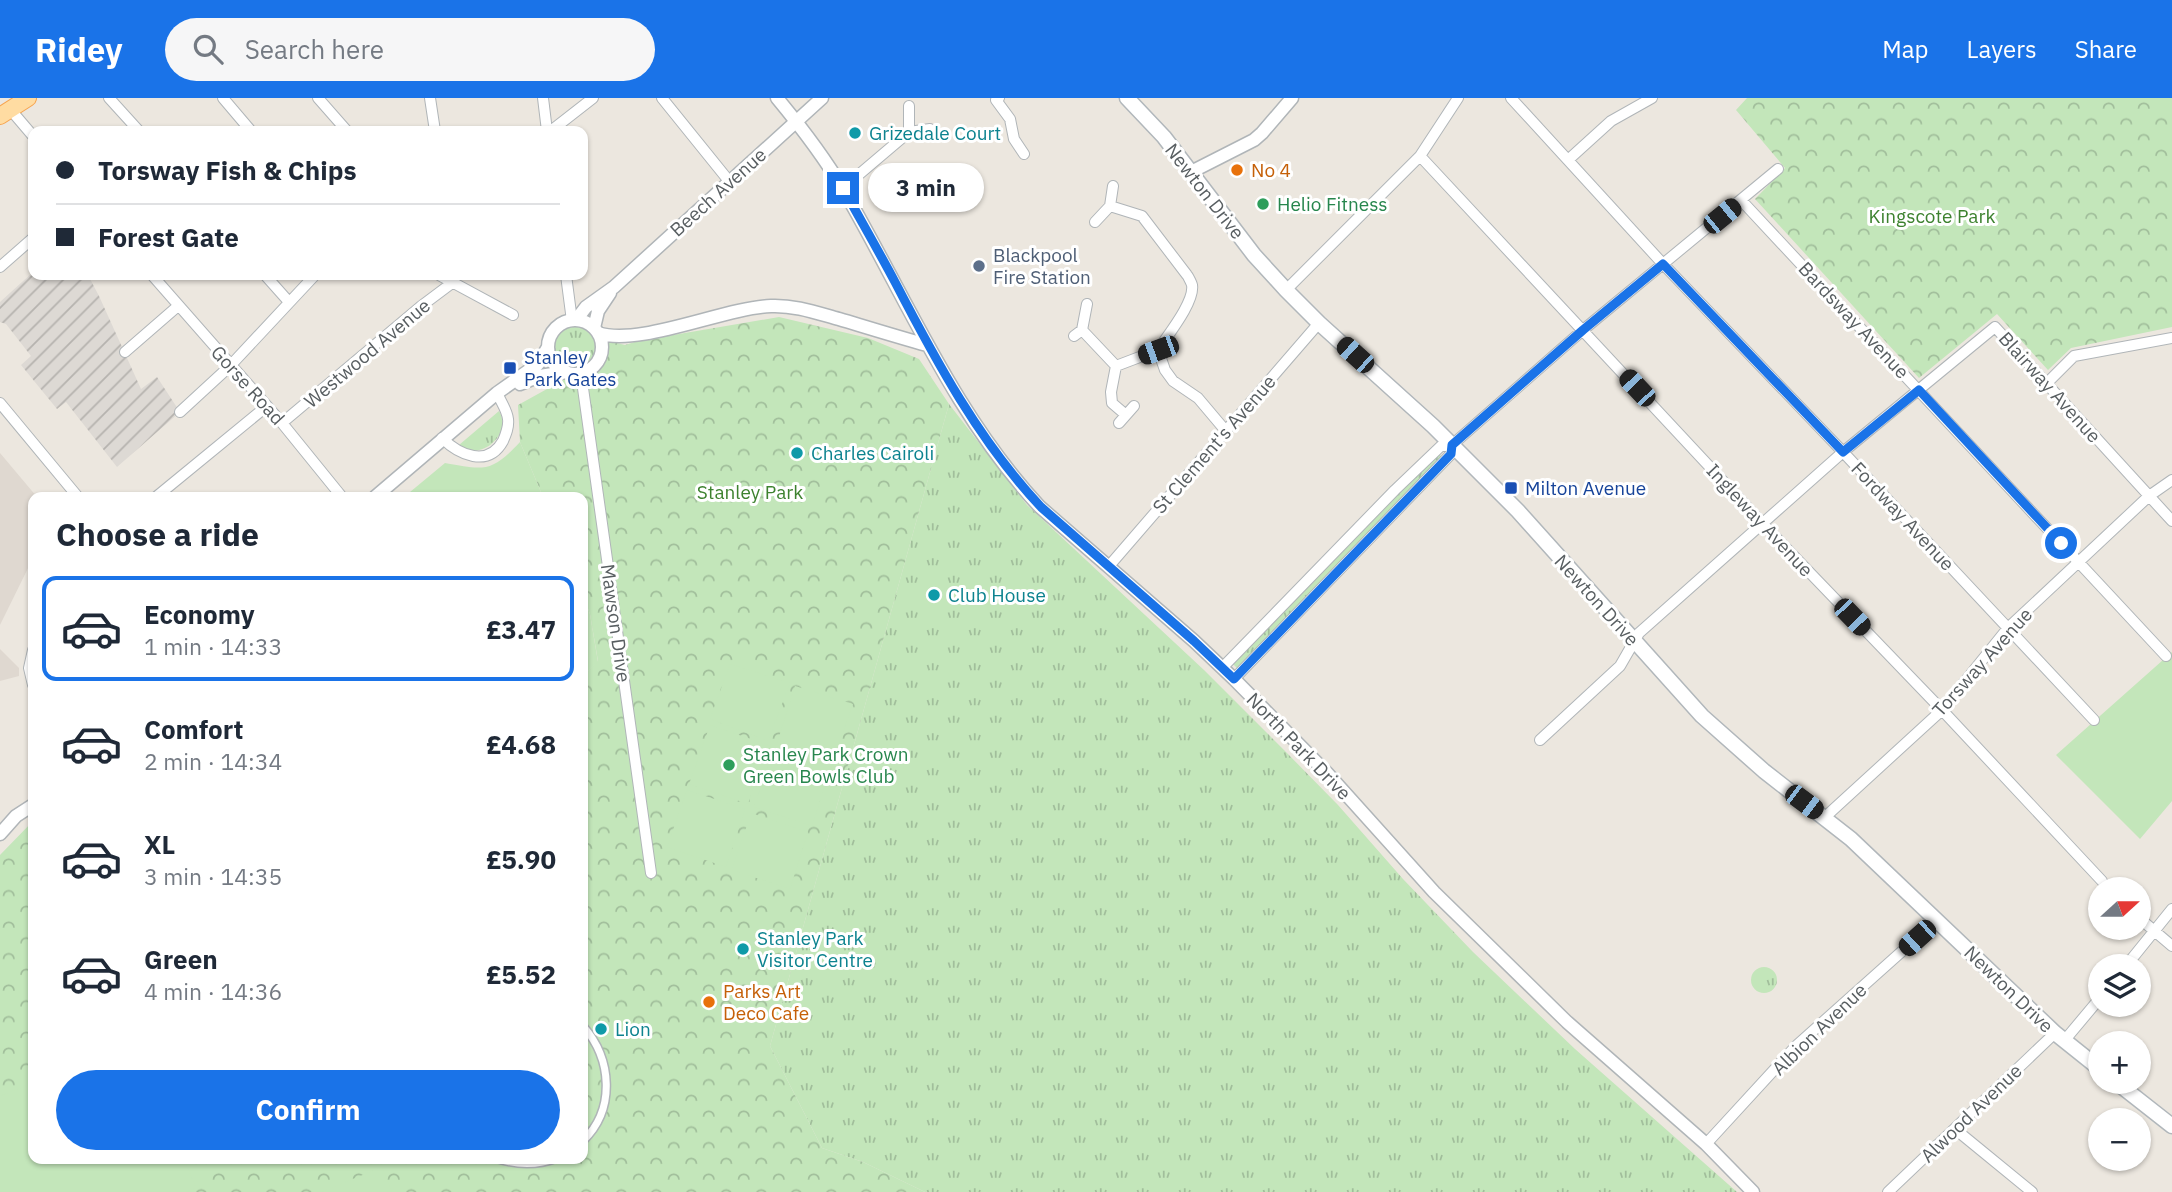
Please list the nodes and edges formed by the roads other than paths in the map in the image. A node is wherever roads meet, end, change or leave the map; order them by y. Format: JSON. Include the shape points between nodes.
{"nodes":[{"id":1,"x":28,"y":98,"type":"edge"},
{"id":2,"x":109,"y":98,"type":"edge"},
{"id":3,"x":223,"y":98,"type":"edge"},
{"id":4,"x":318,"y":98,"type":"edge"},
{"id":5,"x":430,"y":98,"type":"edge"},
{"id":6,"x":543,"y":98,"type":"edge"},
{"id":7,"x":593,"y":98,"type":"edge"},
{"id":8,"x":662,"y":98,"type":"edge"},
{"id":9,"x":778,"y":98,"type":"edge"},
{"id":10,"x":822,"y":98,"type":"edge"},
{"id":11,"x":999,"y":98,"type":"edge"},
{"id":12,"x":1127,"y":98,"type":"edge"},
{"id":13,"x":1292,"y":98,"type":"edge"},
{"id":14,"x":1458,"y":98,"type":"edge"},
{"id":15,"x":1511,"y":98,"type":"edge"},
{"id":16,"x":1653,"y":98,"type":"edge"},
{"id":17,"x":909,"y":106,"type":"dead end"},
{"id":18,"x":8,"y":107,"type":"edge"},
{"id":19,"x":797,"y":122,"type":"junction"},
{"id":20,"x":134,"y":126,"type":"edge"},
{"id":21,"x":247,"y":126,"type":"edge"},
{"id":22,"x":343,"y":126,"type":"edge"},
{"id":23,"x":434,"y":126,"type":"edge"},
{"id":24,"x":546,"y":126,"type":"edge"},
{"id":25,"x":557,"y":126,"type":"edge"},
{"id":26,"x":930,"y":129,"type":"dead end"},
{"id":27,"x":28,"y":130,"type":"edge"},
{"id":28,"x":909,"y":132,"type":"junction"},
{"id":29,"x":1024,"y":153,"type":"dead end"},
{"id":30,"x":1420,"y":156,"type":"junction"},
{"id":31,"x":1568,"y":160,"type":"junction"},
{"id":32,"x":1778,"y":169,"type":"dead end"},
{"id":33,"x":1191,"y":172,"type":"junction"},
{"id":34,"x":729,"y":181,"type":"junction"},
{"id":35,"x":1113,"y":186,"type":"dead end"},
{"id":36,"x":843,"y":188,"type":"junction"},
{"id":37,"x":1741,"y":200,"type":"junction"},
{"id":38,"x":1110,"y":206,"type":"junction"},
{"id":39,"x":1095,"y":222,"type":"dead end"},
{"id":40,"x":28,"y":242,"type":"edge"},
{"id":41,"x":1663,"y":264,"type":"junction"},
{"id":42,"x":0,"y":267,"type":"edge"},
{"id":43,"x":156,"y":280,"type":"edge"},
{"id":44,"x":269,"y":280,"type":"edge"},
{"id":45,"x":310,"y":280,"type":"edge"},
{"id":46,"x":451,"y":280,"type":"edge"},
{"id":47,"x":454,"y":280,"type":"edge"},
{"id":48,"x":567,"y":280,"type":"edge"},
{"id":49,"x":614,"y":287,"type":"junction"},
{"id":50,"x":1286,"y":290,"type":"junction"},
{"id":51,"x":289,"y":302,"type":"junction"},
{"id":52,"x":1087,"y":304,"type":"dead end"},
{"id":53,"x":178,"y":306,"type":"junction"},
{"id":54,"x":513,"y":315,"type":"dead end"},
{"id":55,"x":574,"y":321,"type":"junction"},
{"id":56,"x":1320,"y":323,"type":"junction"},
{"id":57,"x":1583,"y":330,"type":"junction"},
{"id":58,"x":596,"y":331,"type":"junction"},
{"id":59,"x":640,"y":334,"type":"junction"},
{"id":60,"x":2172,"y":338,"type":"edge"},
{"id":61,"x":927,"y":345,"type":"junction"},
{"id":62,"x":548,"y":347,"type":"junction"},
{"id":63,"x":1158,"y":350,"type":"junction"},
{"id":64,"x":125,"y":352,"type":"dead end"},
{"id":65,"x":601,"y":354,"type":"junction"},
{"id":66,"x":230,"y":366,"type":"junction"},
{"id":67,"x":1116,"y":366,"type":"junction"},
{"id":68,"x":565,"y":372,"type":"junction"},
{"id":69,"x":580,"y":374,"type":"junction"},
{"id":70,"x":2047,"y":383,"type":"junction"},
{"id":71,"x":1919,"y":390,"type":"junction"},
{"id":72,"x":497,"y":393,"type":"junction"},
{"id":73,"x":0,"y":403,"type":"edge"},
{"id":74,"x":267,"y":406,"type":"junction"},
{"id":75,"x":1134,"y":406,"type":"dead end"},
{"id":76,"x":180,"y":412,"type":"dead end"},
{"id":77,"x":282,"y":423,"type":"junction"},
{"id":78,"x":1225,"y":430,"type":"junction"},
{"id":79,"x":442,"y":438,"type":"junction"},
{"id":80,"x":1452,"y":445,"type":"junction"},
{"id":81,"x":1843,"y":452,"type":"junction"},
{"id":82,"x":2172,"y":480,"type":"edge"},
{"id":83,"x":74,"y":492,"type":"edge"},
{"id":84,"x":162,"y":492,"type":"edge"},
{"id":85,"x":338,"y":492,"type":"edge"},
{"id":86,"x":381,"y":492,"type":"edge"},
{"id":87,"x":2149,"y":496,"type":"junction"},
{"id":88,"x":2172,"y":521,"type":"edge"},
{"id":89,"x":1763,"y":524,"type":"junction"},
{"id":90,"x":2078,"y":562,"type":"junction"},
{"id":91,"x":1109,"y":566,"type":"junction"},
{"id":92,"x":2008,"y":628,"type":"junction"},
{"id":93,"x":1634,"y":641,"type":"junction"},
{"id":94,"x":2166,"y":656,"type":"dead end"},
{"id":95,"x":1222,"y":668,"type":"junction"},
{"id":96,"x":1234,"y":679,"type":"junction"},
{"id":97,"x":1942,"y":709,"type":"junction"},
{"id":98,"x":2094,"y":720,"type":"dead end"},
{"id":99,"x":1541,"y":740,"type":"dead end"},
{"id":100,"x":28,"y":808,"type":"edge"},
{"id":101,"x":1825,"y":818,"type":"junction"},
{"id":102,"x":0,"y":834,"type":"edge"},
{"id":103,"x":651,"y":873,"type":"dead end"},
{"id":104,"x":2098,"y":877,"type":"edge"},
{"id":105,"x":2172,"y":909,"type":"edge"},
{"id":106,"x":1937,"y":920,"type":"junction"},
{"id":107,"x":2151,"y":928,"type":"edge"},
{"id":108,"x":2154,"y":931,"type":"junction"},
{"id":109,"x":2172,"y":946,"type":"edge"},
{"id":110,"x":2136,"y":954,"type":"edge"},
{"id":111,"x":2088,"y":1009,"type":"edge"},
{"id":112,"x":588,"y":1032,"type":"edge"},
{"id":113,"x":2059,"y":1037,"type":"junction"},
{"id":114,"x":2088,"y":1060,"type":"edge"},
{"id":115,"x":2131,"y":1094,"type":"edge"},
{"id":116,"x":2172,"y":1126,"type":"edge"},
{"id":117,"x":1955,"y":1129,"type":"junction"},
{"id":118,"x":588,"y":1136,"type":"edge"},
{"id":119,"x":1706,"y":1144,"type":"junction"},
{"id":120,"x":517,"y":1164,"type":"edge"},
{"id":121,"x":538,"y":1164,"type":"edge"},
{"id":122,"x":1753,"y":1192,"type":"edge"},
{"id":123,"x":1888,"y":1192,"type":"edge"},
{"id":124,"x":2032,"y":1192,"type":"edge"}],
"edges":[{"from":1,"to":18,"type":"main road"},
{"from":2,"to":20,"type":"street"},
{"from":3,"to":21,"type":"street"},
{"from":4,"to":22,"type":"street"},
{"from":5,"to":23,"type":"street"},
{"from":6,"to":24,"type":"street"},
{"from":7,"to":25,"type":"street"},
{"from":8,"to":34,"type":"street"},
{"from":9,"to":19,"type":"street","name":"North Park Drive"},
{"from":10,"to":19,"type":"street","name":"Beech Avenue"},
{"from":11,"to":29,"type":"street","via":[[996,100],[1010,119],[1014,139]]},
{"from":12,"to":33,"type":"main road","name":"Newton Drive"},
{"from":13,"to":33,"type":"street","via":[[1254,139]]},
{"from":14,"to":30,"type":"street"},
{"from":15,"to":31,"type":"street","name":"Fordway Avenue"},
{"from":16,"to":31,"type":"street","via":[[1611,121]]},
{"from":17,"to":28,"type":"street"},
{"from":18,"to":27,"type":"street"},
{"from":19,"to":34,"type":"street","name":"Beech Avenue"},
{"from":19,"to":36,"type":"street","name":"North Park Drive"},
{"from":26,"to":28,"type":"street"},
{"from":28,"to":36,"type":"street"},
{"from":30,"to":50,"type":"street"},
{"from":30,"to":57,"type":"street","name":"Ingleway Avenue"},
{"from":31,"to":41,"type":"street","name":"Fordway Avenue"},
{"from":32,"to":37,"type":"street"},
{"from":33,"to":50,"type":"main road","name":"Newton Drive"},
{"from":34,"to":49,"type":"street","name":"Beech Avenue"},
{"from":35,"to":38,"type":"street"},
{"from":36,"to":61,"type":"street","name":"North Park Drive"},
{"from":37,"to":41,"type":"street"},
{"from":37,"to":71,"type":"street","name":"Bardsway Avenue"},
{"from":38,"to":39,"type":"street"},
{"from":38,"to":63,"type":"street","via":[[1142,216],[1192,285],[1187,304]]},
{"from":40,"to":42,"type":"street"},
{"from":41,"to":57,"type":"street"},
{"from":41,"to":81,"type":"street","name":"Fordway Avenue"},
{"from":43,"to":53,"type":"street","name":"Gorse Road"},
{"from":44,"to":51,"type":"street"},
{"from":45,"to":51,"type":"street"},
{"from":46,"to":77,"type":"street","name":"Westwood Avenue"},
{"from":47,"to":54,"type":"street"},
{"from":48,"to":55,"type":"street"},
{"from":49,"to":55,"type":"street","name":"Beech Avenue"},
{"from":49,"to":58,"type":"street","name":"Beech Avenue","via":[[598,311]]},
{"from":50,"to":56,"type":"main road","name":"Newton Drive"},
{"from":51,"to":66,"type":"street"},
{"from":52,"to":67,"type":"street","via":[[1078,333]]},
{"from":53,"to":64,"type":"street"},
{"from":53,"to":66,"type":"street","name":"Gorse Road"},
{"from":55,"to":58,"type":"street"},
{"from":55,"to":62,"type":"street","via":[[557,327]]},
{"from":56,"to":78,"type":"street","name":"St Clement's Avenue"},
{"from":56,"to":80,"type":"main road","name":"Newton Drive"},
{"from":57,"to":80,"type":"street"},
{"from":57,"to":89,"type":"street","name":"Ingleway Avenue"},
{"from":58,"to":59,"type":"street","via":[[612,337]]},
{"from":58,"to":65,"type":"street"},
{"from":59,"to":61,"type":"street","via":[[774,306],[811,311]]},
{"from":59,"to":65,"type":"street"},
{"from":60,"to":70,"type":"street","via":[[2074,356]]},
{"from":61,"to":91,"type":"street","name":"North Park Drive","via":[[1017,482]]},
{"from":62,"to":68,"type":"street","via":[[552,362]]},
{"from":62,"to":72,"type":"street","via":[[538,365]]},
{"from":63,"to":67,"type":"street"},
{"from":63,"to":78,"type":"street","via":[[1173,381],[1198,398]]},
{"from":65,"to":69,"type":"street","via":[[593,367]]},
{"from":66,"to":74,"type":"street","name":"Gorse Road"},
{"from":66,"to":76,"type":"street"},
{"from":67,"to":75,"type":"street","via":[[1112,403],[1122,419]]},
{"from":68,"to":69,"type":"street"},
{"from":68,"to":72,"type":"street","via":[[540,376]]},
{"from":69,"to":103,"type":"street","name":"Mawson Drive"},
{"from":70,"to":71,"type":"street","name":"Blairway Avenue","via":[[1995,327]]},
{"from":70,"to":87,"type":"street","name":"Blairway Avenue"},
{"from":71,"to":81,"type":"street"},
{"from":71,"to":90,"type":"street","name":"Bardsway Avenue"},
{"from":72,"to":79,"type":"street"},
{"from":72,"to":79,"type":"street","via":[[508,427],[496,450],[480,457],[467,456]]},
{"from":73,"to":83,"type":"street"},
{"from":74,"to":77,"type":"street","name":"Gorse Road"},
{"from":74,"to":84,"type":"street"},
{"from":77,"to":85,"type":"street","name":"Gorse Road"},
{"from":78,"to":91,"type":"street","name":"St Clement's Avenue"},
{"from":79,"to":86,"type":"street"},
{"from":80,"to":93,"type":"main road","name":"Newton Drive"},
{"from":80,"to":95,"type":"street","via":[[1440,446],[1413,472]]},
{"from":80,"to":96,"type":"street","via":[[1451,454]]},
{"from":81,"to":89,"type":"street"},
{"from":81,"to":92,"type":"street","name":"Fordway Avenue"},
{"from":82,"to":87,"type":"street","name":"Torsway Avenue"},
{"from":87,"to":88,"type":"street","name":"Blairway Avenue"},
{"from":87,"to":90,"type":"street","name":"Torsway Avenue"},
{"from":89,"to":93,"type":"street"},
{"from":89,"to":97,"type":"street","name":"Ingleway Avenue"},
{"from":90,"to":92,"type":"street","name":"Torsway Avenue"},
{"from":90,"to":94,"type":"street","name":"Bardsway Avenue"},
{"from":91,"to":95,"type":"street","name":"North Park Drive"},
{"from":92,"to":97,"type":"street","name":"Torsway Avenue"},
{"from":92,"to":98,"type":"street","name":"Fordway Avenue"},
{"from":93,"to":99,"type":"street","via":[[1620,666]]},
{"from":93,"to":101,"type":"main road","name":"Newton Drive","via":[[1702,716]]},
{"from":95,"to":96,"type":"street","name":"North Park Drive"},
{"from":96,"to":119,"type":"street","name":"North Park Drive","via":[[1443,901],[1567,1022]]},
{"from":97,"to":101,"type":"street","name":"Torsway Avenue"},
{"from":97,"to":104,"type":"street","name":"Ingleway Avenue"},
{"from":100,"to":102,"type":"street"},
{"from":101,"to":106,"type":"main road","name":"Newton Drive"},
{"from":105,"to":108,"type":"street"},
{"from":106,"to":113,"type":"main road","name":"Newton Drive"},
{"from":106,"to":119,"type":"street","name":"Albion Avenue","via":[[1797,1046]]},
{"from":107,"to":108,"type":"street"},
{"from":108,"to":109,"type":"street"},
{"from":108,"to":110,"type":"street"},
{"from":111,"to":113,"type":"street","name":"Alwood Avenue"},
{"from":112,"to":118,"type":"street","via":[[602,1054],[607,1084],[601,1115]]},
{"from":113,"to":114,"type":"main road","name":"Newton Drive"},
{"from":113,"to":117,"type":"street","name":"Alwood Avenue"},
{"from":115,"to":116,"type":"main road"},
{"from":117,"to":123,"type":"street","name":"Alwood Avenue"},
{"from":117,"to":124,"type":"street"},
{"from":119,"to":122,"type":"street","name":"North Park Drive"},
{"from":120,"to":121,"type":"street"}]}
